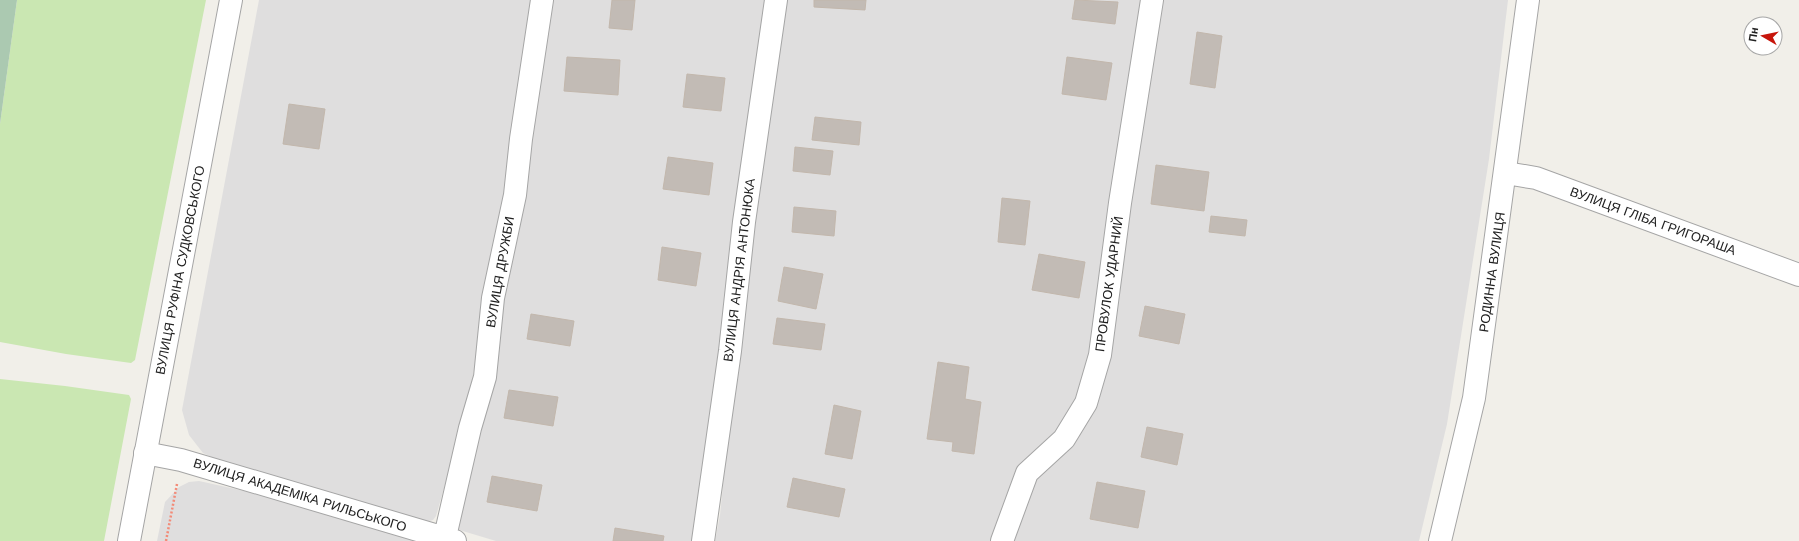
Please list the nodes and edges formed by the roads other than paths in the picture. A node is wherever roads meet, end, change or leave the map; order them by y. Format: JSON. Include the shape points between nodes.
{"nodes":[{"id":1,"x":231,"y":0,"type":"edge"},
{"id":2,"x":542,"y":0,"type":"edge"},
{"id":3,"x":776,"y":0,"type":"edge"},
{"id":4,"x":1152,"y":0,"type":"edge"},
{"id":5,"x":1528,"y":0,"type":"edge"},
{"id":6,"x":1506,"y":173,"type":"junction"},
{"id":7,"x":1799,"y":275,"type":"edge"},
{"id":8,"x":145,"y":453,"type":"junction"},
{"id":9,"x":448,"y":540,"type":"edge"},
{"id":10,"x":129,"y":541,"type":"edge"},
{"id":11,"x":703,"y":541,"type":"edge"},
{"id":12,"x":1002,"y":541,"type":"edge"},
{"id":13,"x":1440,"y":541,"type":"edge"}],
"edges":[{"from":1,"to":8,"type":"street","name":"ВУЛИЦЯ РУФІНА СУДКОВСЬКОГО"},
{"from":2,"to":9,"type":"street","name":"ВУЛИЦЯ ДРУЖБИ","via":[[514,195],[493,298],[485,377],[470,428]]},
{"from":3,"to":11,"type":"street","name":"ВУЛИЦЯ АНДРІЯ АНТОНЮКА","via":[[744,222],[730,351]]},
{"from":4,"to":12,"type":"street","name":"ПРОВУЛОК УДАРНИЙ","via":[[1120,203],[1100,355],[1086,403],[1064,439],[1028,473]]},
{"from":5,"to":6,"type":"street","name":"РОДИННА ВУЛИЦЯ"},
{"from":6,"to":7,"type":"street","name":"ВУЛИЦЯ ГЛІБА ГРИГОРАША","via":[[1536,178]]},
{"from":6,"to":13,"type":"street","name":"РОДИННА ВУЛИЦЯ","via":[[1474,398]]},
{"from":8,"to":9,"type":"street","name":"ВУЛИЦЯ АКАДЕМІКА РИЛЬСЬКОГО","via":[[181,460]]},
{"from":8,"to":10,"type":"street","name":"ВУЛИЦЯ РУФІНА СУДКОВСЬКОГО"}]}
